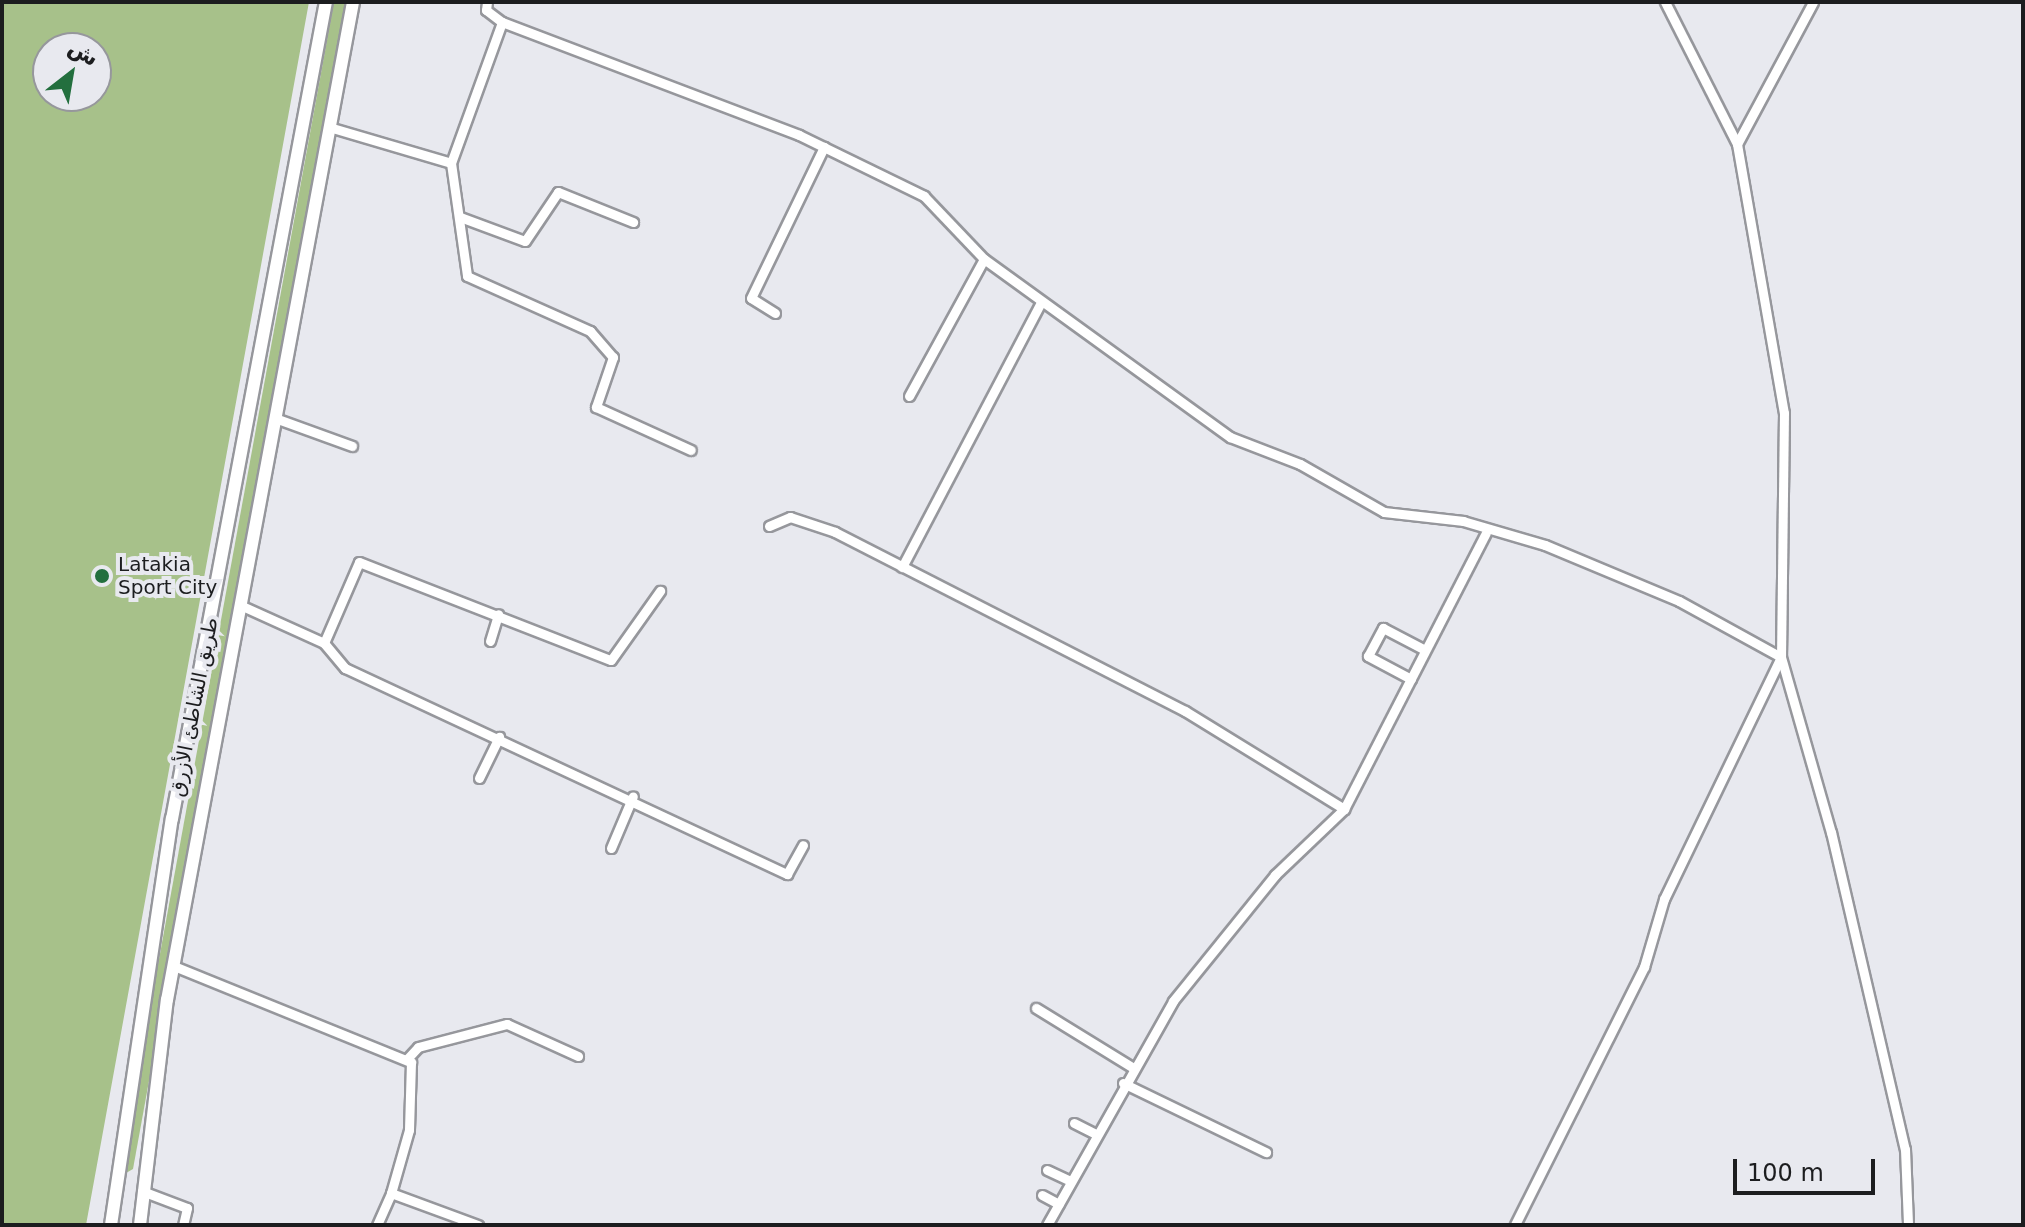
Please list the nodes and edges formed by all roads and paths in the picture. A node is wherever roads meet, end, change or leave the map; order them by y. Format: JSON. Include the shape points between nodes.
{"nodes":[{"id":1,"x":326,"y":2,"type":"edge"},
{"id":2,"x":353,"y":2,"type":"edge"},
{"id":3,"x":487,"y":2,"type":"edge"},
{"id":4,"x":1665,"y":2,"type":"edge"},
{"id":5,"x":1813,"y":2,"type":"edge"},
{"id":6,"x":502,"y":22,"type":"junction"},
{"id":7,"x":329,"y":127,"type":"junction"},
{"id":8,"x":1737,"y":144,"type":"junction"},
{"id":9,"x":824,"y":147,"type":"junction"},
{"id":10,"x":451,"y":163,"type":"junction"},
{"id":11,"x":460,"y":217,"type":"junction"},
{"id":12,"x":633,"y":222,"type":"dead end"},
{"id":13,"x":984,"y":259,"type":"junction"},
{"id":14,"x":1041,"y":302,"type":"junction"},
{"id":15,"x":775,"y":313,"type":"dead end"},
{"id":16,"x":909,"y":396,"type":"dead end"},
{"id":17,"x":275,"y":418,"type":"junction"},
{"id":18,"x":352,"y":446,"type":"dead end"},
{"id":19,"x":691,"y":450,"type":"dead end"},
{"id":20,"x":769,"y":526,"type":"dead end"},
{"id":21,"x":1486,"y":533,"type":"junction"},
{"id":22,"x":902,"y":567,"type":"junction"},
{"id":23,"x":660,"y":591,"type":"dead end"},
{"id":24,"x":240,"y":605,"type":"junction"},
{"id":25,"x":498,"y":614,"type":"junction"},
{"id":26,"x":490,"y":641,"type":"dead end"},
{"id":27,"x":324,"y":643,"type":"junction"},
{"id":28,"x":1425,"y":650,"type":"junction"},
{"id":29,"x":1781,"y":657,"type":"junction"},
{"id":30,"x":1411,"y":679,"type":"junction"},
{"id":31,"x":499,"y":737,"type":"junction"},
{"id":32,"x":479,"y":778,"type":"dead end"},
{"id":33,"x":633,"y":796,"type":"junction"},
{"id":34,"x":1344,"y":809,"type":"junction"},
{"id":35,"x":803,"y":845,"type":"dead end"},
{"id":36,"x":611,"y":848,"type":"dead end"},
{"id":37,"x":174,"y":966,"type":"junction"},
{"id":38,"x":1036,"y":1008,"type":"dead end"},
{"id":39,"x":578,"y":1056,"type":"dead end"},
{"id":40,"x":407,"y":1059,"type":"junction"},
{"id":41,"x":1132,"y":1067,"type":"junction"},
{"id":42,"x":1123,"y":1083,"type":"junction"},
{"id":43,"x":1074,"y":1123,"type":"dead end"},
{"id":44,"x":1096,"y":1134,"type":"junction"},
{"id":45,"x":1266,"y":1152,"type":"dead end"},
{"id":46,"x":1047,"y":1170,"type":"dead end"},
{"id":47,"x":1071,"y":1181,"type":"junction"},
{"id":48,"x":142,"y":1191,"type":"junction"},
{"id":49,"x":391,"y":1193,"type":"junction"},
{"id":50,"x":1042,"y":1195,"type":"dead end"},
{"id":51,"x":1059,"y":1204,"type":"junction"},
{"id":52,"x":111,"y":1225,"type":"edge"},
{"id":53,"x":140,"y":1225,"type":"edge"},
{"id":54,"x":183,"y":1225,"type":"edge"},
{"id":55,"x":377,"y":1225,"type":"edge"},
{"id":56,"x":478,"y":1225,"type":"edge"},
{"id":57,"x":1047,"y":1225,"type":"edge"},
{"id":58,"x":1515,"y":1225,"type":"edge"},
{"id":59,"x":1908,"y":1225,"type":"edge"}],
"edges":[{"from":1,"to":52,"type":"main road","name":"طريق الشاطئ الأزرق","via":[[172,819]]},
{"from":2,"to":7,"type":"main road","name":"طريق الشاطئ الأزرق"},
{"from":3,"to":6,"type":"street","via":[[486,10]]},
{"from":4,"to":8,"type":"street"},
{"from":5,"to":8,"type":"street"},
{"from":6,"to":9,"type":"street"},
{"from":6,"to":10,"type":"street"},
{"from":7,"to":10,"type":"street"},
{"from":7,"to":17,"type":"main road","name":"طريق الشاطئ الأزرق"},
{"from":8,"to":29,"type":"street","via":[[1784,413]]},
{"from":9,"to":13,"type":"street","via":[[924,196]]},
{"from":9,"to":15,"type":"street","via":[[751,298]]},
{"from":10,"to":11,"type":"street"},
{"from":11,"to":12,"type":"street","via":[[525,241],[558,192]]},
{"from":11,"to":19,"type":"street","via":[[467,276],[608,344],[610,373],[596,407]]},
{"from":13,"to":14,"type":"street"},
{"from":13,"to":16,"type":"street"},
{"from":14,"to":21,"type":"street","via":[[1230,437],[1300,464],[1384,512],[1463,521]]},
{"from":14,"to":22,"type":"street"},
{"from":17,"to":18,"type":"street"},
{"from":17,"to":24,"type":"main road","name":"طريق الشاطئ الأزرق"},
{"from":20,"to":22,"type":"street","via":[[790,517]]},
{"from":21,"to":28,"type":"street"},
{"from":21,"to":29,"type":"street","via":[[1545,545],[1679,601]]},
{"from":22,"to":34,"type":"street","via":[[1185,711]]},
{"from":23,"to":25,"type":"street","via":[[611,660]]},
{"from":24,"to":27,"type":"street"},
{"from":24,"to":37,"type":"main road","name":"طريق الشاطئ الأزرق"},
{"from":25,"to":26,"type":"street"},
{"from":25,"to":27,"type":"street","via":[[359,562]]},
{"from":27,"to":31,"type":"street","via":[[345,668]]},
{"from":28,"to":30,"type":"street"},
{"from":28,"to":30,"type":"street","via":[[1383,628],[1368,656]]},
{"from":29,"to":58,"type":"street","via":[[1669,888],[1644,967]]},
{"from":29,"to":59,"type":"street","via":[[1831,832],[1905,1149]]},
{"from":30,"to":34,"type":"street"},
{"from":31,"to":32,"type":"street"},
{"from":31,"to":33,"type":"street"},
{"from":33,"to":35,"type":"street","via":[[787,874]]},
{"from":33,"to":36,"type":"street"},
{"from":34,"to":41,"type":"street","via":[[1219,938]]},
{"from":37,"to":40,"type":"street"},
{"from":37,"to":48,"type":"main road","name":"طريق الشاطئ الأزرق"},
{"from":38,"to":41,"type":"street"},
{"from":39,"to":40,"type":"street","via":[[507,1024],[418,1047]]},
{"from":40,"to":49,"type":"street","via":[[409,1130]]},
{"from":41,"to":42,"type":"street"},
{"from":42,"to":44,"type":"street"},
{"from":42,"to":45,"type":"street"},
{"from":43,"to":44,"type":"street"},
{"from":44,"to":47,"type":"street"},
{"from":46,"to":47,"type":"street"},
{"from":47,"to":51,"type":"street"},
{"from":48,"to":53,"type":"main road","name":"طريق الشاطئ الأزرق"},
{"from":48,"to":54,"type":"street","via":[[187,1208]]},
{"from":49,"to":55,"type":"street"},
{"from":49,"to":56,"type":"street"},
{"from":50,"to":51,"type":"street"},
{"from":51,"to":57,"type":"street"}]}
